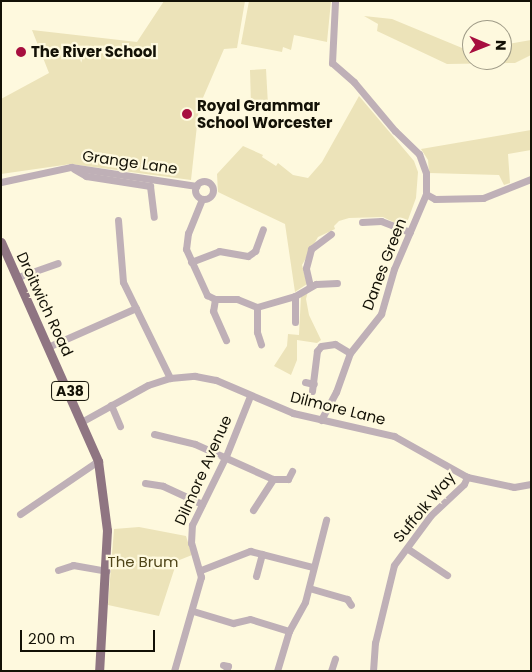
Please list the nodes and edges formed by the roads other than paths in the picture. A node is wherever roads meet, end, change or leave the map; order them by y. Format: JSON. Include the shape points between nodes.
{"nodes":[{"id":1,"x":335,"y":1,"type":"edge"},
{"id":2,"x":71,"y":167,"type":"junction"},
{"id":3,"x":531,"y":179,"type":"edge"},
{"id":4,"x":1,"y":182,"type":"edge"},
{"id":5,"x":197,"y":186,"type":"junction"},
{"id":6,"x":426,"y":194,"type":"junction"},
{"id":7,"x":202,"y":199,"type":"junction"},
{"id":8,"x":434,"y":199,"type":"junction"},
{"id":9,"x":422,"y":207,"type":"junction"},
{"id":10,"x":154,"y":217,"type":"dead end"},
{"id":11,"x":118,"y":220,"type":"dead end"},
{"id":12,"x":362,"y":222,"type":"dead end"},
{"id":13,"x":264,"y":228,"type":"dead end"},
{"id":14,"x":410,"y":232,"type":"junction"},
{"id":15,"x":331,"y":234,"type":"dead end"},
{"id":16,"x":1,"y":242,"type":"edge"},
{"id":17,"x":191,"y":262,"type":"junction"},
{"id":18,"x":58,"y":263,"type":"dead end"},
{"id":19,"x":18,"y":277,"type":"junction"},
{"id":20,"x":338,"y":283,"type":"dead end"},
{"id":21,"x":310,"y":286,"type":"junction"},
{"id":22,"x":295,"y":296,"type":"junction"},
{"id":23,"x":215,"y":299,"type":"junction"},
{"id":24,"x":136,"y":308,"type":"junction"},
{"id":25,"x":258,"y":308,"type":"junction"},
{"id":26,"x":295,"y":322,"type":"dead end"},
{"id":27,"x":226,"y":340,"type":"dead end"},
{"id":28,"x":261,"y":344,"type":"dead end"},
{"id":29,"x":50,"y":346,"type":"junction"},
{"id":30,"x":350,"y":353,"type":"junction"},
{"id":31,"x":170,"y":378,"type":"junction"},
{"id":32,"x":305,"y":382,"type":"dead end"},
{"id":33,"x":250,"y":396,"type":"junction"},
{"id":34,"x":111,"y":405,"type":"junction"},
{"id":35,"x":321,"y":420,"type":"junction"},
{"id":36,"x":83,"y":421,"type":"junction"},
{"id":37,"x":120,"y":426,"type":"dead end"},
{"id":38,"x":154,"y":434,"type":"dead end"},
{"id":39,"x":226,"y":456,"type":"junction"},
{"id":40,"x":98,"y":461,"type":"junction"},
{"id":41,"x":292,"y":471,"type":"dead end"},
{"id":42,"x":467,"y":477,"type":"junction"},
{"id":43,"x":273,"y":479,"type":"junction"},
{"id":44,"x":145,"y":483,"type":"dead end"},
{"id":45,"x":531,"y":484,"type":"edge"},
{"id":46,"x":202,"y":504,"type":"junction"},
{"id":47,"x":253,"y":510,"type":"dead end"},
{"id":48,"x":20,"y":514,"type":"dead end"},
{"id":49,"x":326,"y":520,"type":"dead end"},
{"id":50,"x":408,"y":549,"type":"junction"},
{"id":51,"x":262,"y":554,"type":"junction"},
{"id":52,"x":313,"y":567,"type":"junction"},
{"id":53,"x":58,"y":570,"type":"dead end"},
{"id":54,"x":201,"y":570,"type":"junction"},
{"id":55,"x":106,"y":571,"type":"junction"},
{"id":56,"x":447,"y":575,"type":"dead end"},
{"id":57,"x":256,"y":576,"type":"dead end"},
{"id":58,"x":309,"y":588,"type":"junction"},
{"id":59,"x":351,"y":605,"type":"dead end"},
{"id":60,"x":193,"y":611,"type":"junction"},
{"id":61,"x":288,"y":631,"type":"junction"},
{"id":62,"x":335,"y":658,"type":"dead end"},
{"id":63,"x":99,"y":671,"type":"edge"},
{"id":64,"x":174,"y":671,"type":"edge"},
{"id":65,"x":276,"y":671,"type":"edge"},
{"id":66,"x":331,"y":671,"type":"edge"},
{"id":67,"x":373,"y":671,"type":"edge"}],
"edges":[{"from":1,"to":6,"type":"street","via":[[332,63],[354,82],[419,154],[426,173]]},
{"from":2,"to":4,"type":"street","name":"Grange Lane"},
{"from":2,"to":5,"type":"street","name":"Grange Lane"},
{"from":2,"to":10,"type":"street","via":[[86,176],[150,186]]},
{"from":3,"to":8,"type":"street","via":[[483,198]]},
{"from":5,"to":7,"type":"street","via":[[196,194]]},
{"from":5,"to":7,"type":"street","via":[[206,181],[213,187],[211,196]]},
{"from":6,"to":8,"type":"street"},
{"from":6,"to":9,"type":"street","name":"Danes Green"},
{"from":7,"to":17,"type":"street","via":[[186,241]]},
{"from":8,"to":9,"type":"street"},
{"from":9,"to":14,"type":"street","name":"Danes Green"},
{"from":11,"to":24,"type":"street","via":[[116,234],[123,282]]},
{"from":12,"to":14,"type":"street","via":[[381,221]]},
{"from":13,"to":17,"type":"street","via":[[255,251],[248,256],[219,251]]},
{"from":14,"to":30,"type":"street","name":"Danes Green","via":[[394,268],[381,314]]},
{"from":15,"to":21,"type":"street","via":[[311,249],[306,268]]},
{"from":16,"to":19,"type":"main road","name":"Droitwich Road","number":"A38"},
{"from":17,"to":23,"type":"street","via":[[202,290]]},
{"from":18,"to":19,"type":"street"},
{"from":19,"to":29,"type":"main road","name":"Droitwich Road","number":"A38"},
{"from":20,"to":21,"type":"street"},
{"from":21,"to":22,"type":"street"},
{"from":22,"to":25,"type":"street"},
{"from":22,"to":26,"type":"street"},
{"from":23,"to":25,"type":"street","via":[[237,299]]},
{"from":23,"to":27,"type":"street","via":[[213,311]]},
{"from":24,"to":29,"type":"street"},
{"from":24,"to":31,"type":"street"},
{"from":25,"to":28,"type":"street","via":[[257,332]]},
{"from":29,"to":36,"type":"main road","name":"Droitwich Road","number":"A38"},
{"from":30,"to":32,"type":"street","via":[[335,344],[321,346],[317,352],[313,387]]},
{"from":30,"to":35,"type":"street","name":"Danes Green","via":[[336,392]]},
{"from":31,"to":33,"type":"street","name":"Dilmore Lane","via":[[195,376],[216,380]]},
{"from":31,"to":34,"type":"street","name":"Dilmore Lane","via":[[148,385]]},
{"from":33,"to":35,"type":"street","name":"Dilmore Lane"},
{"from":33,"to":39,"type":"street","name":"Dilmore Avenue"},
{"from":34,"to":36,"type":"street","name":"Dilmore Lane"},
{"from":34,"to":37,"type":"street"},
{"from":35,"to":42,"type":"street","name":"Dilmore Lane","via":[[394,436]]},
{"from":36,"to":40,"type":"main road","name":"Droitwich Road","number":"A38"},
{"from":38,"to":39,"type":"street"},
{"from":39,"to":43,"type":"street"},
{"from":39,"to":46,"type":"street","name":"Dilmore Avenue"},
{"from":40,"to":48,"type":"street"},
{"from":40,"to":55,"type":"main road","name":"Droitwich Road","number":"A38","via":[[106,506]]},
{"from":41,"to":43,"type":"street","via":[[288,479]]},
{"from":42,"to":45,"type":"street","name":"Dilmore Lane","via":[[514,487]]},
{"from":42,"to":50,"type":"street","name":"Suffolk Way","via":[[464,484],[432,515]]},
{"from":43,"to":47,"type":"street"},
{"from":44,"to":46,"type":"street","via":[[163,486]]},
{"from":46,"to":54,"type":"street","name":"Dilmore Avenue","via":[[189,535]]},
{"from":49,"to":52,"type":"street"},
{"from":50,"to":56,"type":"street"},
{"from":50,"to":67,"type":"street","name":"Suffolk Way","via":[[390,577],[375,643]]},
{"from":51,"to":52,"type":"street"},
{"from":51,"to":54,"type":"street","via":[[239,553]]},
{"from":51,"to":57,"type":"street"},
{"from":52,"to":58,"type":"street"},
{"from":53,"to":55,"type":"street","via":[[73,565]]},
{"from":54,"to":60,"type":"street","name":"Dilmore Avenue"},
{"from":55,"to":63,"type":"main road","name":"Droitwich Road","number":"A38"},
{"from":58,"to":59,"type":"street","via":[[347,599]]},
{"from":58,"to":61,"type":"street"},
{"from":60,"to":61,"type":"street","via":[[233,623],[250,619]]},
{"from":60,"to":64,"type":"street","name":"Dilmore Avenue"},
{"from":61,"to":65,"type":"street"},
{"from":62,"to":66,"type":"street"}]}
